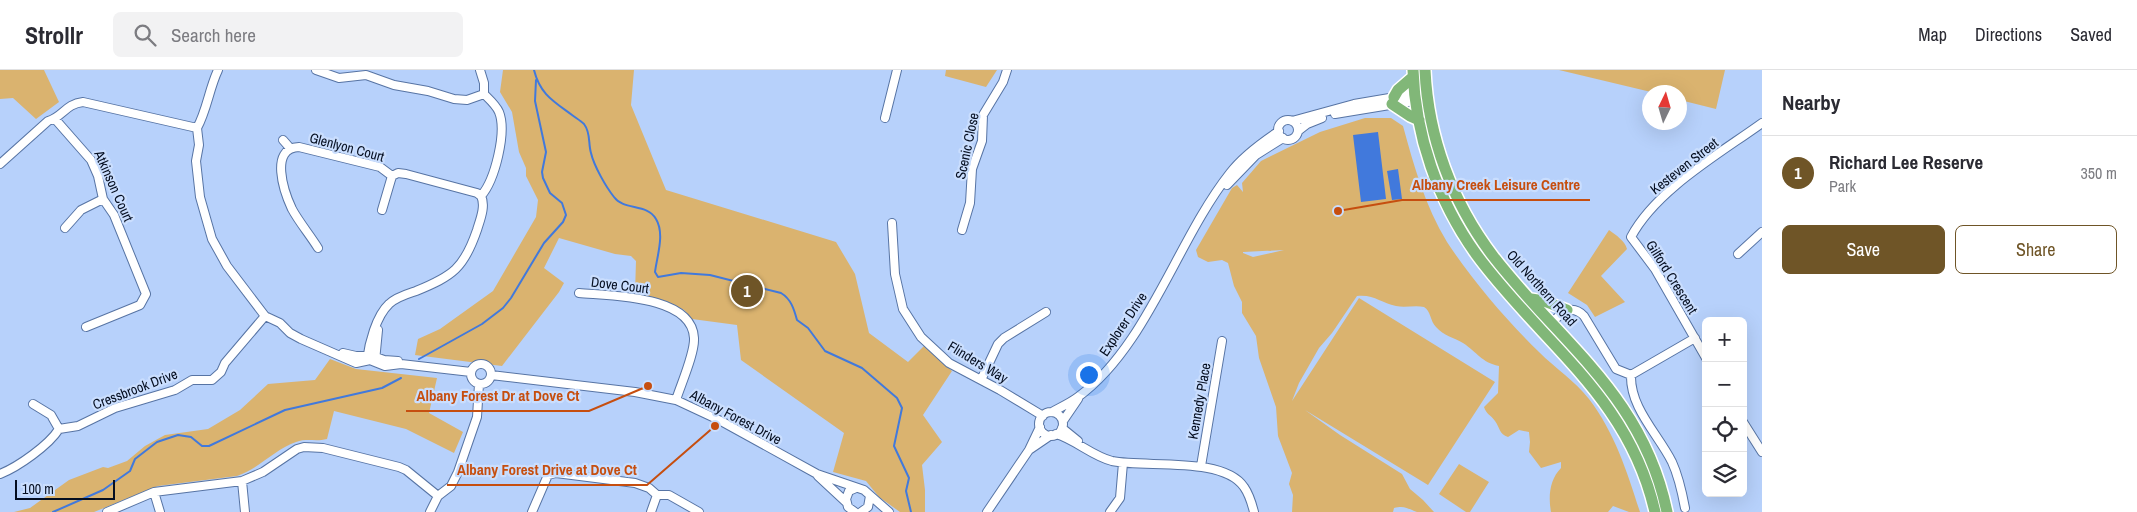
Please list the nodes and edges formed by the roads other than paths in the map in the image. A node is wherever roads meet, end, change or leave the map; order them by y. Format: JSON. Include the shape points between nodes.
{"nodes":[{"id":1,"x":218,"y":70,"type":"edge"},
{"id":2,"x":316,"y":70,"type":"edge"},
{"id":3,"x":480,"y":70,"type":"edge"},
{"id":4,"x":897,"y":70,"type":"edge"},
{"id":5,"x":1007,"y":70,"type":"edge"},
{"id":6,"x":1425,"y":70,"type":"edge"},
{"id":7,"x":1413,"y":73,"type":"edge"},
{"id":8,"x":484,"y":94,"type":"junction"},
{"id":9,"x":1421,"y":96,"type":"junction"},
{"id":10,"x":1393,"y":100,"type":"junction"},
{"id":11,"x":885,"y":118,"type":"dead end"},
{"id":12,"x":55,"y":119,"type":"junction"},
{"id":13,"x":1419,"y":120,"type":"junction"},
{"id":14,"x":1292,"y":121,"type":"junction"},
{"id":15,"x":1762,"y":123,"type":"edge"},
{"id":16,"x":197,"y":128,"type":"junction"},
{"id":17,"x":1298,"y":131,"type":"junction"},
{"id":18,"x":1281,"y":135,"type":"junction"},
{"id":19,"x":283,"y":140,"type":"dead end"},
{"id":20,"x":290,"y":148,"type":"junction"},
{"id":21,"x":0,"y":164,"type":"edge"},
{"id":22,"x":392,"y":176,"type":"junction"},
{"id":23,"x":481,"y":196,"type":"junction"},
{"id":24,"x":103,"y":199,"type":"junction"},
{"id":25,"x":382,"y":210,"type":"dead end"},
{"id":26,"x":892,"y":223,"type":"dead end"},
{"id":27,"x":65,"y":228,"type":"dead end"},
{"id":28,"x":962,"y":230,"type":"dead end"},
{"id":29,"x":1762,"y":232,"type":"edge"},
{"id":30,"x":1631,"y":237,"type":"joint"},
{"id":31,"x":318,"y":248,"type":"dead end"},
{"id":32,"x":1738,"y":254,"type":"dead end"},
{"id":33,"x":579,"y":293,"type":"dead end"},
{"id":34,"x":144,"y":299,"type":"junction"},
{"id":35,"x":1530,"y":299,"type":"junction"},
{"id":36,"x":153,"y":305,"type":"dead end"},
{"id":37,"x":1567,"y":310,"type":"junction"},
{"id":38,"x":1046,"y":312,"type":"dead end"},
{"id":39,"x":265,"y":316,"type":"junction"},
{"id":40,"x":1552,"y":322,"type":"junction"},
{"id":41,"x":86,"y":327,"type":"dead end"},
{"id":42,"x":1543,"y":331,"type":"junction"},
{"id":43,"x":1695,"y":338,"type":"junction"},
{"id":44,"x":1222,"y":341,"type":"dead end"},
{"id":45,"x":1702,"y":351,"type":"edge"},
{"id":46,"x":371,"y":358,"type":"junction"},
{"id":47,"x":471,"y":372,"type":"junction"},
{"id":48,"x":491,"y":375,"type":"junction"},
{"id":49,"x":1631,"y":375,"type":"junction"},
{"id":50,"x":981,"y":380,"type":"junction"},
{"id":51,"x":479,"y":384,"type":"junction"},
{"id":52,"x":1079,"y":397,"type":"junction"},
{"id":53,"x":676,"y":400,"type":"junction"},
{"id":54,"x":33,"y":404,"type":"dead end"},
{"id":55,"x":1052,"y":412,"type":"junction"},
{"id":56,"x":1041,"y":422,"type":"junction"},
{"id":57,"x":1062,"y":425,"type":"junction"},
{"id":58,"x":59,"y":428,"type":"junction"},
{"id":59,"x":1747,"y":428,"type":"edge"},
{"id":60,"x":1054,"y":435,"type":"junction"},
{"id":61,"x":1083,"y":446,"type":"junction"},
{"id":62,"x":1028,"y":450,"type":"junction"},
{"id":63,"x":1762,"y":452,"type":"edge"},
{"id":64,"x":1123,"y":463,"type":"junction"},
{"id":65,"x":1201,"y":466,"type":"junction"},
{"id":66,"x":0,"y":474,"type":"edge"},
{"id":67,"x":817,"y":474,"type":"junction"},
{"id":68,"x":242,"y":481,"type":"junction"},
{"id":69,"x":856,"y":488,"type":"junction"},
{"id":70,"x":154,"y":492,"type":"junction"},
{"id":71,"x":657,"y":495,"type":"junction"},
{"id":72,"x":438,"y":496,"type":"junction"},
{"id":73,"x":870,"y":496,"type":"junction"},
{"id":74,"x":845,"y":506,"type":"edge"},
{"id":75,"x":1685,"y":508,"type":"dead end"},
{"id":76,"x":866,"y":511,"type":"edge"},
{"id":77,"x":107,"y":512,"type":"edge"},
{"id":78,"x":160,"y":512,"type":"edge"},
{"id":79,"x":246,"y":512,"type":"edge"},
{"id":80,"x":430,"y":512,"type":"edge"},
{"id":81,"x":532,"y":512,"type":"edge"},
{"id":82,"x":651,"y":512,"type":"edge"},
{"id":83,"x":699,"y":512,"type":"edge"},
{"id":84,"x":855,"y":512,"type":"edge"},
{"id":85,"x":888,"y":512,"type":"edge"},
{"id":86,"x":987,"y":512,"type":"edge"},
{"id":87,"x":1110,"y":512,"type":"edge"},
{"id":88,"x":1254,"y":512,"type":"edge"},
{"id":89,"x":1655,"y":512,"type":"edge"},
{"id":90,"x":1667,"y":512,"type":"edge"}],
"edges":[{"from":1,"to":16,"type":"street"},
{"from":2,"to":8,"type":"street","via":[[339,78],[366,75],[454,99],[466,100]]},
{"from":3,"to":8,"type":"street"},
{"from":4,"to":11,"type":"street"},
{"from":5,"to":28,"type":"street","name":"Scenic Close","via":[[983,115],[982,141],[972,169],[970,203]]},
{"from":6,"to":9,"type":"highway","name":"Old Northern Road"},
{"from":7,"to":9,"type":"highway","name":"Old Northern Road"},
{"from":7,"to":10,"type":"highway"},
{"from":8,"to":23,"type":"street","via":[[500,113],[502,131],[488,188]]},
{"from":9,"to":10,"type":"street"},
{"from":9,"to":13,"type":"highway","name":"Old Northern Road"},
{"from":9,"to":35,"type":"highway","name":"Old Northern Road","via":[[1460,204],[1492,255]]},
{"from":10,"to":13,"type":"highway"},
{"from":10,"to":14,"type":"street","via":[[1341,107]]},
{"from":10,"to":17,"type":"street","via":[[1325,117]]},
{"from":12,"to":16,"type":"street","via":[[68,106],[83,102]]},
{"from":12,"to":21,"type":"street","via":[[48,121]]},
{"from":12,"to":24,"type":"street","name":"Atkinson Court","via":[[88,155],[98,176]]},
{"from":13,"to":42,"type":"highway","name":"Old Northern Road","via":[[1438,184],[1459,227],[1488,269]]},
{"from":14,"to":17,"type":"street"},
{"from":14,"to":18,"type":"street","via":[[1282,123]]},
{"from":15,"to":30,"type":"street","name":"Kesteven Street","via":[[1666,192],[1640,220]]},
{"from":16,"to":39,"type":"street","via":[[200,197],[212,239],[227,266]]},
{"from":17,"to":18,"type":"street","via":[[1292,140]]},
{"from":18,"to":52,"type":"street","name":"Explorer Drive","via":[[1245,157],[1231,172],[1207,205],[1179,258],[1118,357]]},
{"from":19,"to":20,"type":"street","name":"Glenlyon Court"},
{"from":20,"to":22,"type":"street","name":"Glenlyon Court","via":[[299,147],[380,167]]},
{"from":20,"to":31,"type":"street","name":"Glenlyon Court","via":[[284,154],[281,167],[289,199]]},
{"from":22,"to":23,"type":"street","name":"Glenlyon Court","via":[[406,174]]},
{"from":22,"to":25,"type":"street"},
{"from":23,"to":46,"type":"street","via":[[484,201],[479,223],[463,262],[441,281],[391,302],[384,309]]},
{"from":24,"to":27,"type":"street","via":[[81,210]]},
{"from":24,"to":34,"type":"street","name":"Atkinson Court","via":[[114,215],[144,287]]},
{"from":26,"to":50,"type":"street","name":"Flinders Way","via":[[895,274],[903,309],[921,337],[949,363]]},
{"from":29,"to":32,"type":"street"},
{"from":30,"to":43,"type":"street","name":"Gilford Crescent","via":[[1655,269]]},
{"from":33,"to":53,"type":"street","name":"Dove Court","via":[[650,300],[687,318],[694,338]]},
{"from":34,"to":36,"type":"street"},
{"from":34,"to":41,"type":"street","via":[[140,305]]},
{"from":35,"to":37,"type":"highway"},
{"from":35,"to":40,"type":"highway","name":"Old Northern Road"},
{"from":37,"to":40,"type":"street"},
{"from":37,"to":49,"type":"street","via":[[1581,313],[1616,369]]},
{"from":38,"to":50,"type":"street","via":[[998,344]]},
{"from":39,"to":46,"type":"street","via":[[301,339],[356,362]]},
{"from":39,"to":58,"type":"street","name":"Cressbrook Drive","via":[[215,379],[192,380],[175,390],[116,408],[78,426]]},
{"from":40,"to":42,"type":"street"},
{"from":40,"to":90,"type":"highway","name":"Old Northern Road","via":[[1609,387],[1630,419],[1652,462]]},
{"from":42,"to":89,"type":"highway","name":"Old Northern Road","via":[[1591,384],[1620,424],[1643,473]]},
{"from":43,"to":45,"type":"street","name":"Gilford Crescent"},
{"from":43,"to":49,"type":"street"},
{"from":44,"to":65,"type":"street","name":"Kennedy Place"},
{"from":46,"to":47,"type":"street"},
{"from":47,"to":48,"type":"street","via":[[482,364],[489,368]]},
{"from":47,"to":51,"type":"street","via":[[473,380]]},
{"from":48,"to":51,"type":"street","via":[[487,382]]},
{"from":48,"to":53,"type":"street","name":"Albany Forest Drive"},
{"from":49,"to":75,"type":"street","via":[[1633,396],[1671,460]]},
{"from":50,"to":56,"type":"street","name":"Flinders Way","via":[[1026,406]]},
{"from":51,"to":72,"type":"street","via":[[473,432],[455,479]]},
{"from":52,"to":55,"type":"street","name":"Explorer Drive"},
{"from":52,"to":57,"type":"street","name":"Explorer Drive"},
{"from":53,"to":67,"type":"street","name":"Albany Forest Drive"},
{"from":54,"to":58,"type":"street","via":[[51,415]]},
{"from":55,"to":56,"type":"street"},
{"from":55,"to":57,"type":"street","via":[[1059,415]]},
{"from":56,"to":60,"type":"street","via":[[1044,433]]},
{"from":56,"to":62,"type":"street"},
{"from":57,"to":60,"type":"street"},
{"from":57,"to":61,"type":"street"},
{"from":58,"to":66,"type":"street","via":[[47,442]]},
{"from":59,"to":63,"type":"street"},
{"from":60,"to":61,"type":"street"},
{"from":60,"to":62,"type":"street"},
{"from":61,"to":64,"type":"street","via":[[1099,456]]},
{"from":62,"to":86,"type":"street"},
{"from":64,"to":65,"type":"street"},
{"from":64,"to":87,"type":"street","via":[[1120,498]]},
{"from":65,"to":88,"type":"street","via":[[1227,473],[1243,486]]},
{"from":67,"to":69,"type":"street","name":"Albany Forest Drive"},
{"from":67,"to":74,"type":"street","name":"Albany Forest Drive"},
{"from":68,"to":70,"type":"street"},
{"from":68,"to":72,"type":"street","via":[[263,472],[297,448],[313,447],[400,467]]},
{"from":68,"to":79,"type":"street"},
{"from":69,"to":73,"type":"street","name":"Albany Forest Drive"},
{"from":69,"to":74,"type":"street","via":[[847,493]]},
{"from":70,"to":77,"type":"street"},
{"from":70,"to":78,"type":"street"},
{"from":71,"to":81,"type":"street","via":[[635,483],[552,473],[546,477]]},
{"from":71,"to":82,"type":"street"},
{"from":71,"to":83,"type":"street","via":[[669,495]]},
{"from":72,"to":80,"type":"street"},
{"from":73,"to":76,"type":"street"},
{"from":73,"to":85,"type":"street"},
{"from":74,"to":84,"type":"street","name":"Albany Forest Drive"}]}
